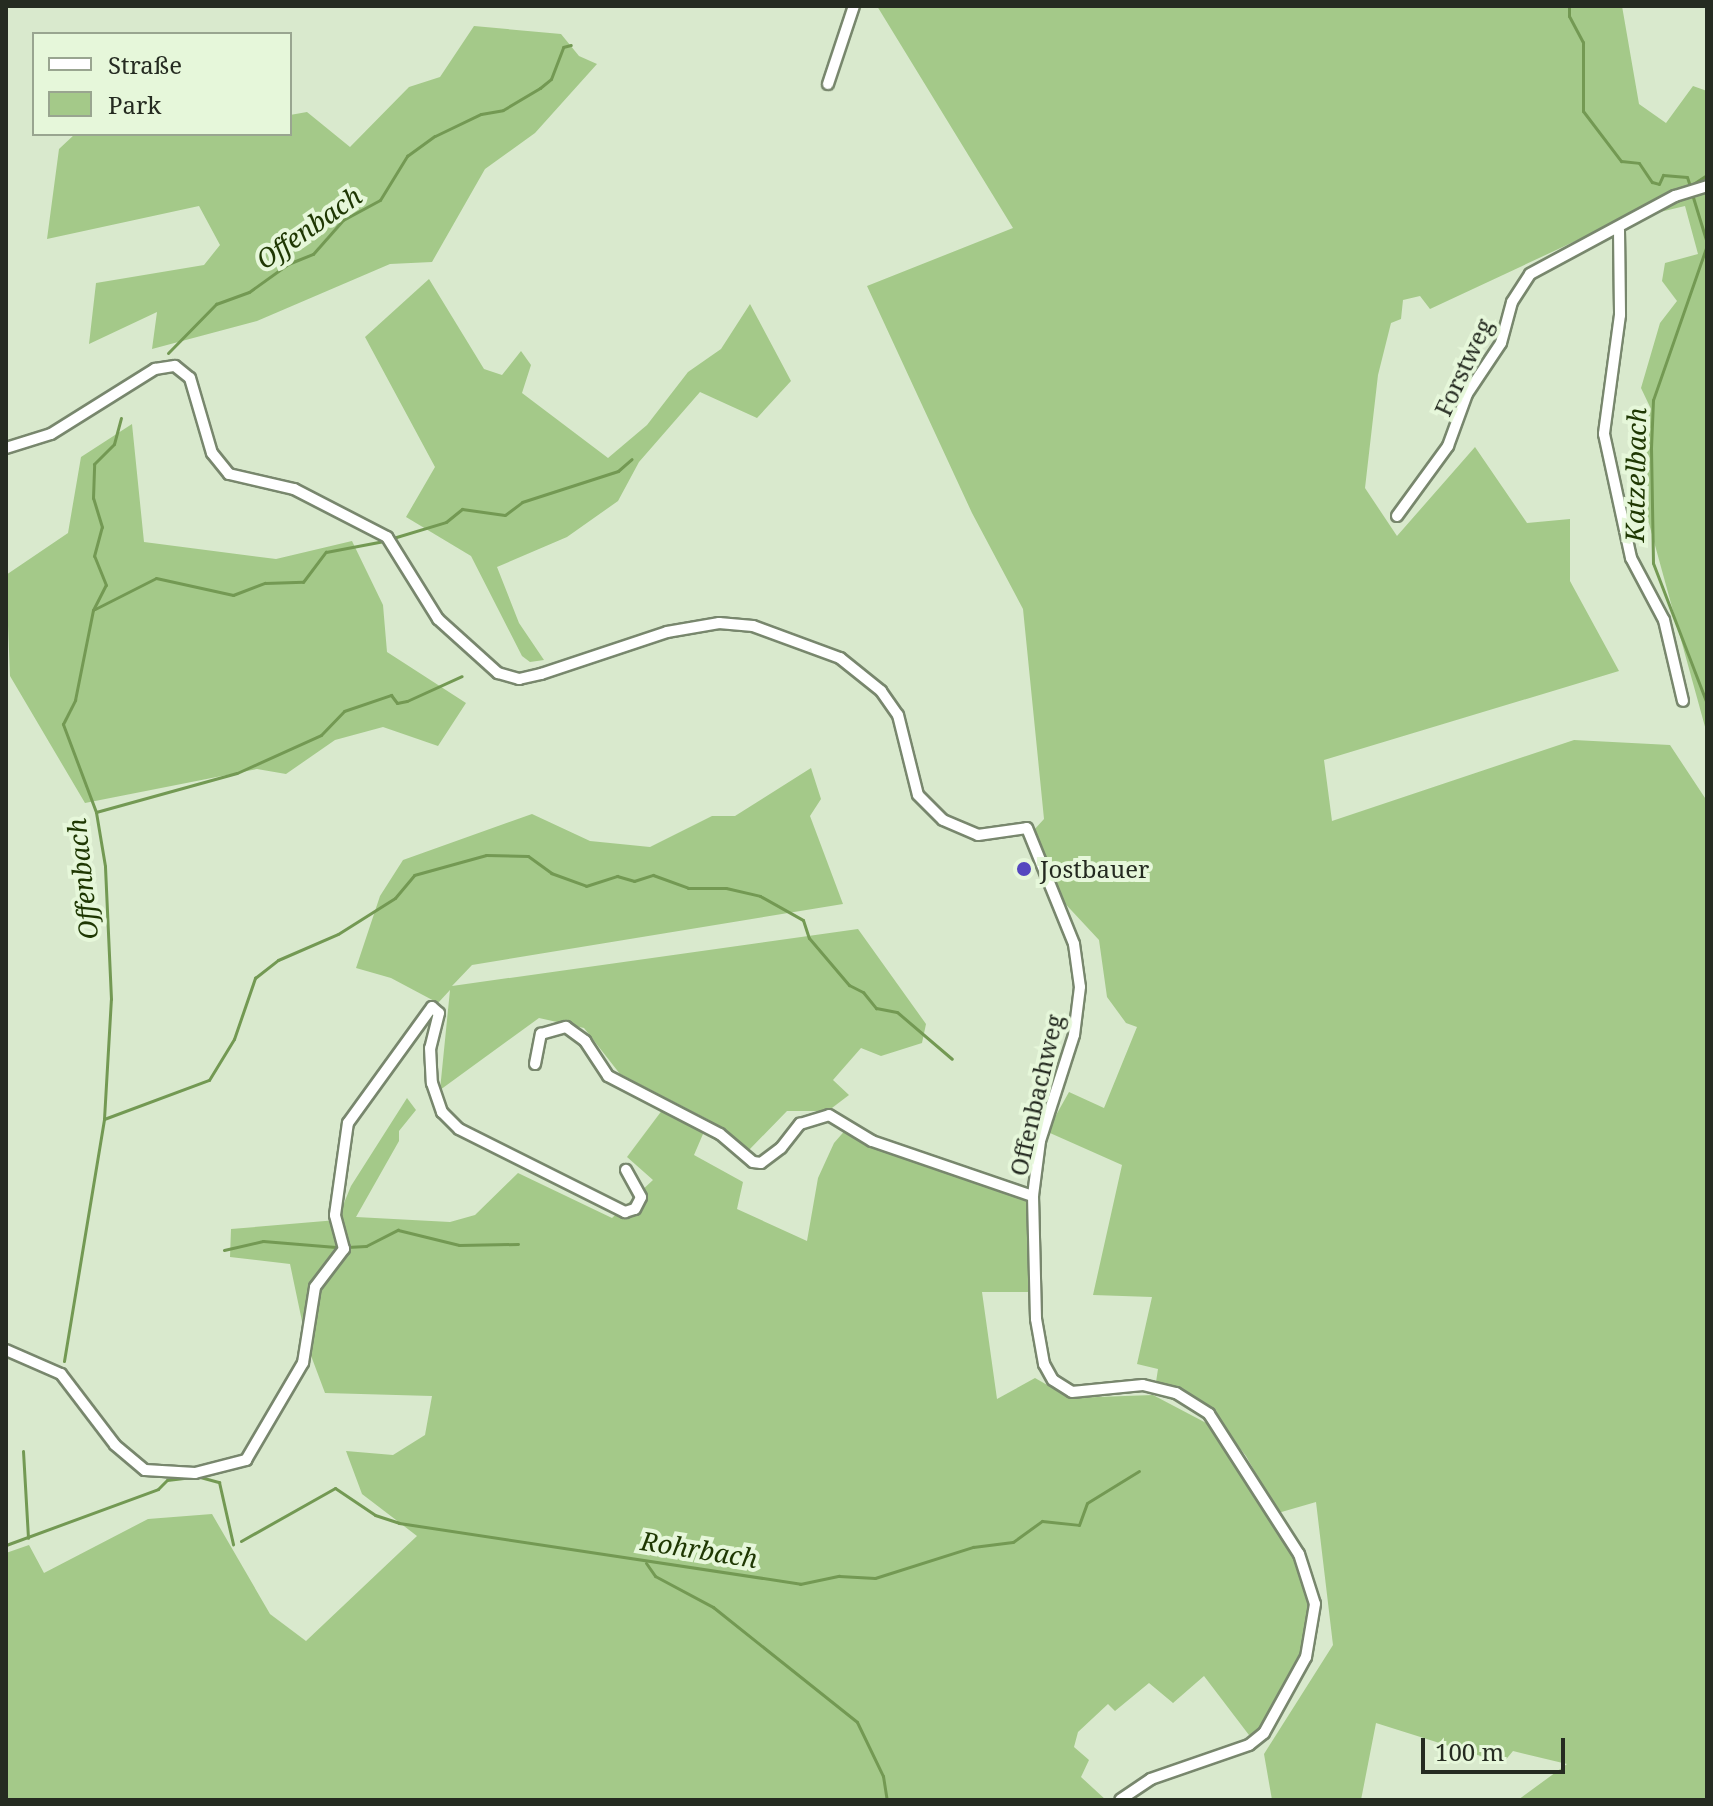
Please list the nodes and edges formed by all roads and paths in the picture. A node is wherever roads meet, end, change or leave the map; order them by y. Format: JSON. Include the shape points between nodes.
{"nodes":[{"id":1,"x":854,"y":6,"type":"edge"},
{"id":2,"x":828,"y":84,"type":"dead end"},
{"id":3,"x":1707,"y":186,"type":"edge"},
{"id":4,"x":1619,"y":230,"type":"junction"},
{"id":5,"x":6,"y":448,"type":"edge"},
{"id":6,"x":1397,"y":516,"type":"dead end"},
{"id":7,"x":1683,"y":701,"type":"dead end"},
{"id":8,"x":535,"y":1064,"type":"dead end"},
{"id":9,"x":626,"y":1170,"type":"dead end"},
{"id":10,"x":1033,"y":1196,"type":"junction"},
{"id":11,"x":6,"y":1350,"type":"edge"},
{"id":12,"x":1120,"y":1800,"type":"edge"}],
"edges":[{"from":1,"to":2,"type":"street"},
{"from":3,"to":4,"type":"street","name":"Forstweg"},
{"from":4,"to":6,"type":"street","name":"Forstweg","via":[[1540,267],[1520,286],[1501,343],[1467,394],[1448,446]]},
{"from":4,"to":7,"type":"street","via":[[1620,315],[1604,434],[1631,558],[1664,620]]},
{"from":5,"to":10,"type":"street","name":"Offenbachweg","via":[[51,434],[155,369],[175,366],[190,378],[212,453],[229,474],[294,489],[387,537],[438,619],[498,673],[519,679],[667,632],[740,622],[840,658],[893,705],[909,772],[930,809],[968,833],[1027,828],[1074,944],[1080,987],[1074,1035],[1040,1141]]},
{"from":8,"to":10,"type":"street","via":[[541,1034],[566,1027],[585,1041],[608,1076],[720,1134],[753,1162],[761,1163],[781,1148],[800,1124],[829,1115],[872,1141]]},
{"from":9,"to":11,"type":"street","via":[[641,1197],[635,1209],[625,1212],[459,1129],[442,1112],[432,1083],[430,1048],[439,1013],[434,1007],[348,1123],[335,1215],[344,1249],[315,1287],[303,1363],[246,1460],[195,1473],[145,1470],[115,1445],[61,1374]]},
{"from":10,"to":12,"type":"street","name":"Offenbachweg","via":[[1036,1319],[1048,1374],[1081,1394],[1135,1385],[1176,1393],[1209,1414],[1299,1554],[1315,1604],[1306,1657],[1264,1733],[1249,1745],[1151,1779]]}]}
